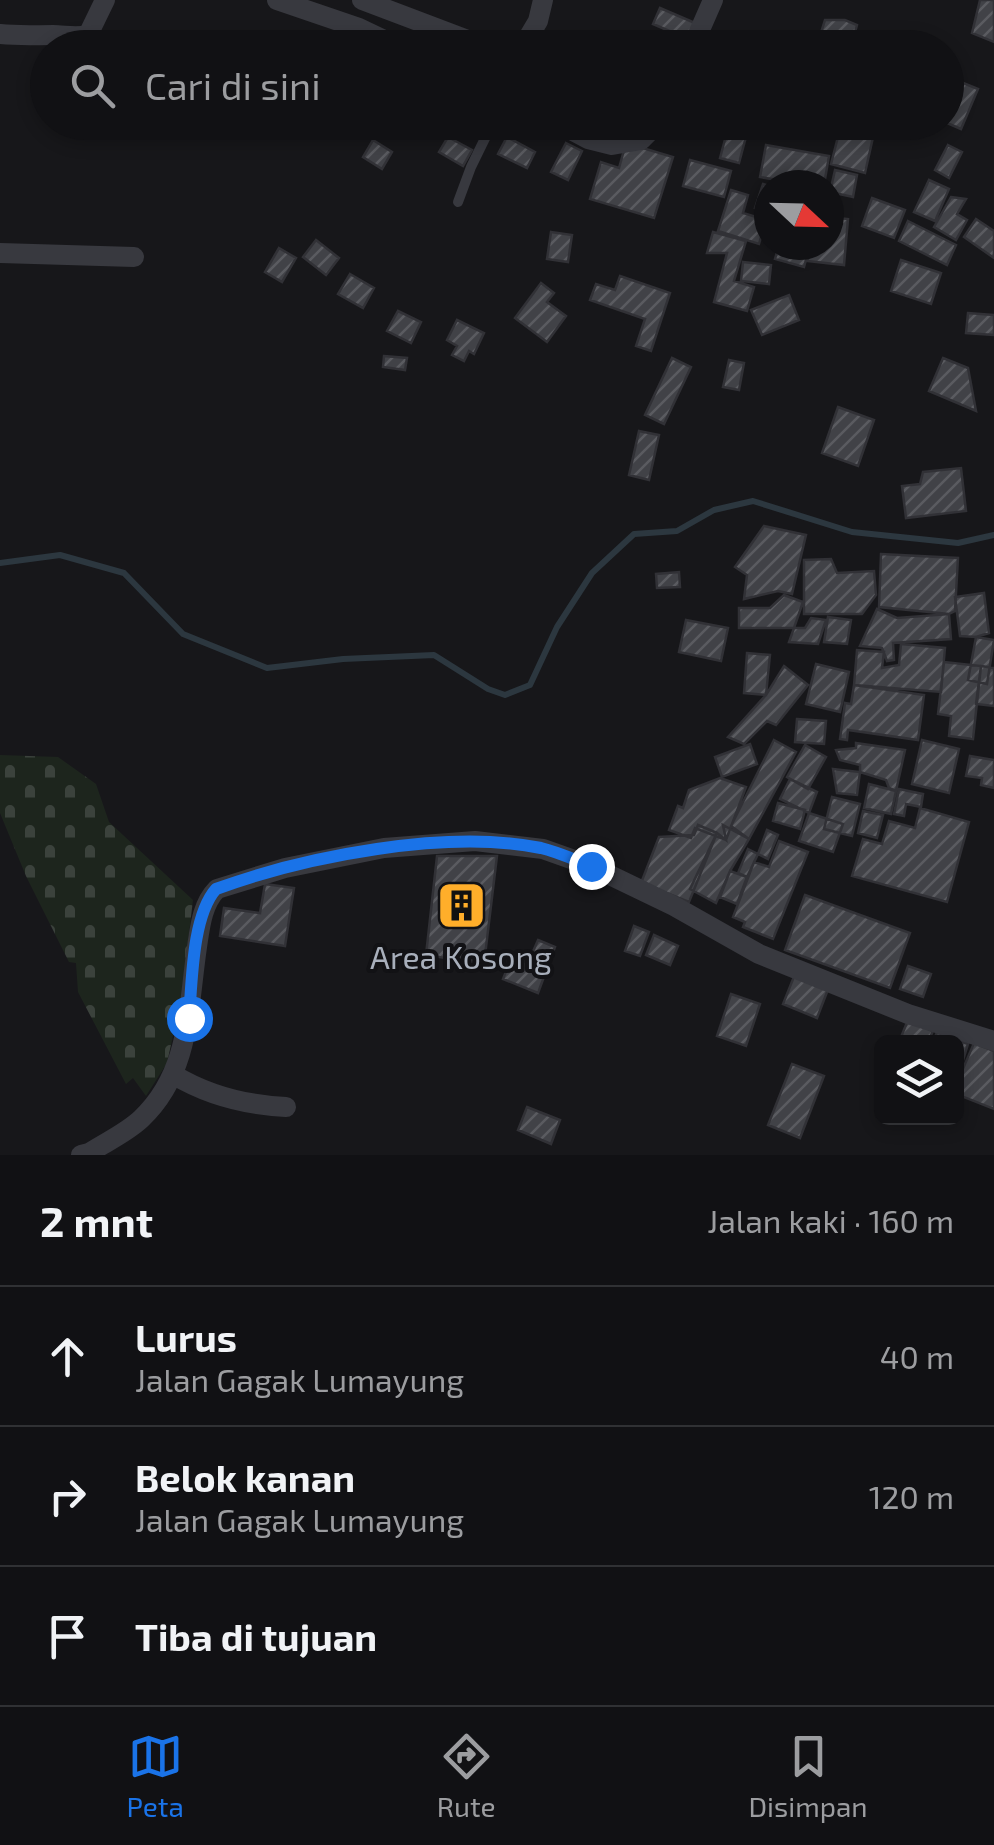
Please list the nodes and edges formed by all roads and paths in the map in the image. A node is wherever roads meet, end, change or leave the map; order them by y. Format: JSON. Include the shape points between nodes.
{"nodes":[{"id":1,"x":105,"y":0,"type":"edge"},
{"id":2,"x":277,"y":0,"type":"edge"},
{"id":3,"x":362,"y":0,"type":"edge"},
{"id":4,"x":543,"y":0,"type":"edge"},
{"id":5,"x":713,"y":0,"type":"edge"},
{"id":6,"x":90,"y":30,"type":"edge"},
{"id":7,"x":363,"y":30,"type":"edge"},
{"id":8,"x":441,"y":30,"type":"edge"},
{"id":9,"x":532,"y":30,"type":"edge"},
{"id":10,"x":700,"y":30,"type":"edge"},
{"id":11,"x":0,"y":34,"type":"edge"},
{"id":12,"x":30,"y":37,"type":"edge"},
{"id":13,"x":485,"y":140,"type":"edge"},
{"id":14,"x":596,"y":140,"type":"edge"},
{"id":15,"x":641,"y":140,"type":"edge"},
{"id":16,"x":458,"y":202,"type":"dead end"},
{"id":17,"x":0,"y":252,"type":"edge"},
{"id":18,"x":134,"y":257,"type":"dead end"},
{"id":19,"x":994,"y":1041,"type":"edge"},
{"id":20,"x":174,"y":1075,"type":"junction"},
{"id":21,"x":286,"y":1107,"type":"dead end"},
{"id":22,"x":81,"y":1155,"type":"edge"}],
"edges":[{"from":1,"to":6,"type":"street"},
{"from":2,"to":7,"type":"street"},
{"from":3,"to":8,"type":"street"},
{"from":4,"to":9,"type":"street"},
{"from":5,"to":10,"type":"street"},
{"from":11,"to":12,"type":"street"},
{"from":13,"to":16,"type":"lane"},
{"from":14,"to":15,"type":"street"},
{"from":17,"to":18,"type":"street"},
{"from":19,"to":20,"type":"street","via":[[758,954],[591,866],[542,848],[475,841],[384,848],[216,889],[200,926]]},
{"from":20,"to":21,"type":"street","via":[[238,1102]]},
{"from":20,"to":22,"type":"street","via":[[142,1118]]}]}
